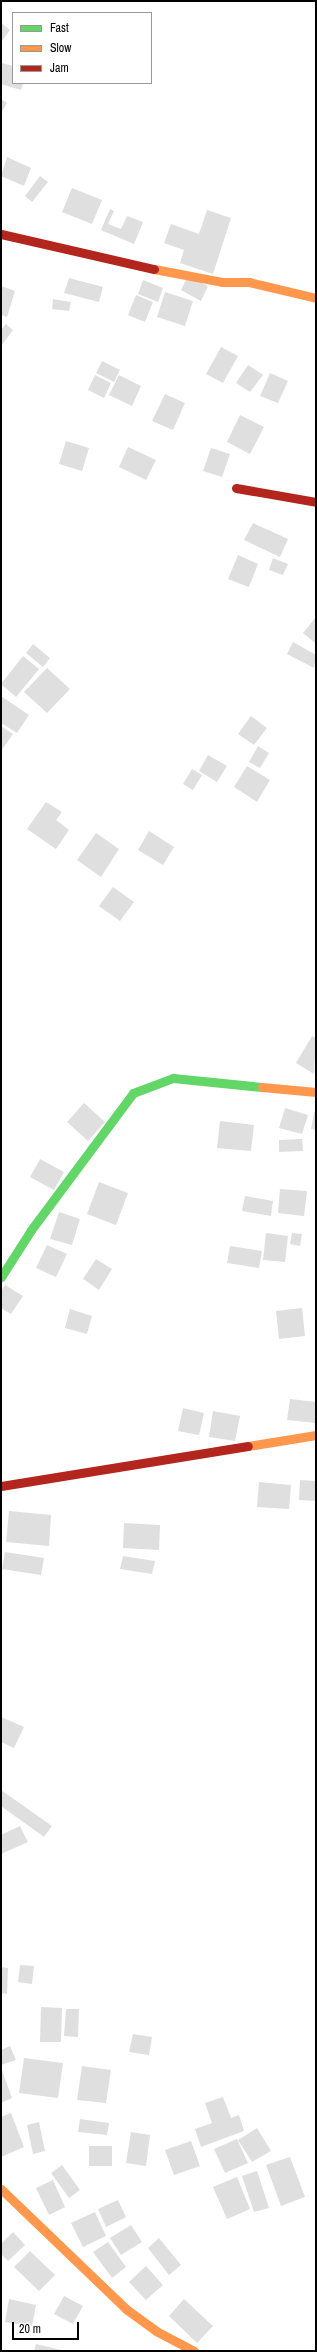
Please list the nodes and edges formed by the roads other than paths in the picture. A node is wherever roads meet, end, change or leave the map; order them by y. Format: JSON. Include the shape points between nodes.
{"nodes":[{"id":1,"x":1,"y":234,"type":"edge"},
{"id":2,"x":316,"y":298,"type":"edge"},
{"id":3,"x":236,"y":488,"type":"dead end"},
{"id":4,"x":316,"y":502,"type":"edge"},
{"id":5,"x":316,"y":1092,"type":"edge"},
{"id":6,"x":1,"y":1277,"type":"edge"},
{"id":7,"x":316,"y":1435,"type":"edge"},
{"id":8,"x":1,"y":1486,"type":"edge"},
{"id":9,"x":1,"y":2189,"type":"edge"},
{"id":10,"x":194,"y":2351,"type":"edge"}],
"edges":[{"from":1,"to":2,"type":"street","via":[[170,273],[222,282],[257,283]]},
{"from":3,"to":4,"type":"street"},
{"from":5,"to":6,"type":"street","via":[[173,1078],[133,1093],[32,1230]]},
{"from":7,"to":8,"type":"street"},
{"from":9,"to":10,"type":"street","via":[[126,2309],[156,2331]]}]}
